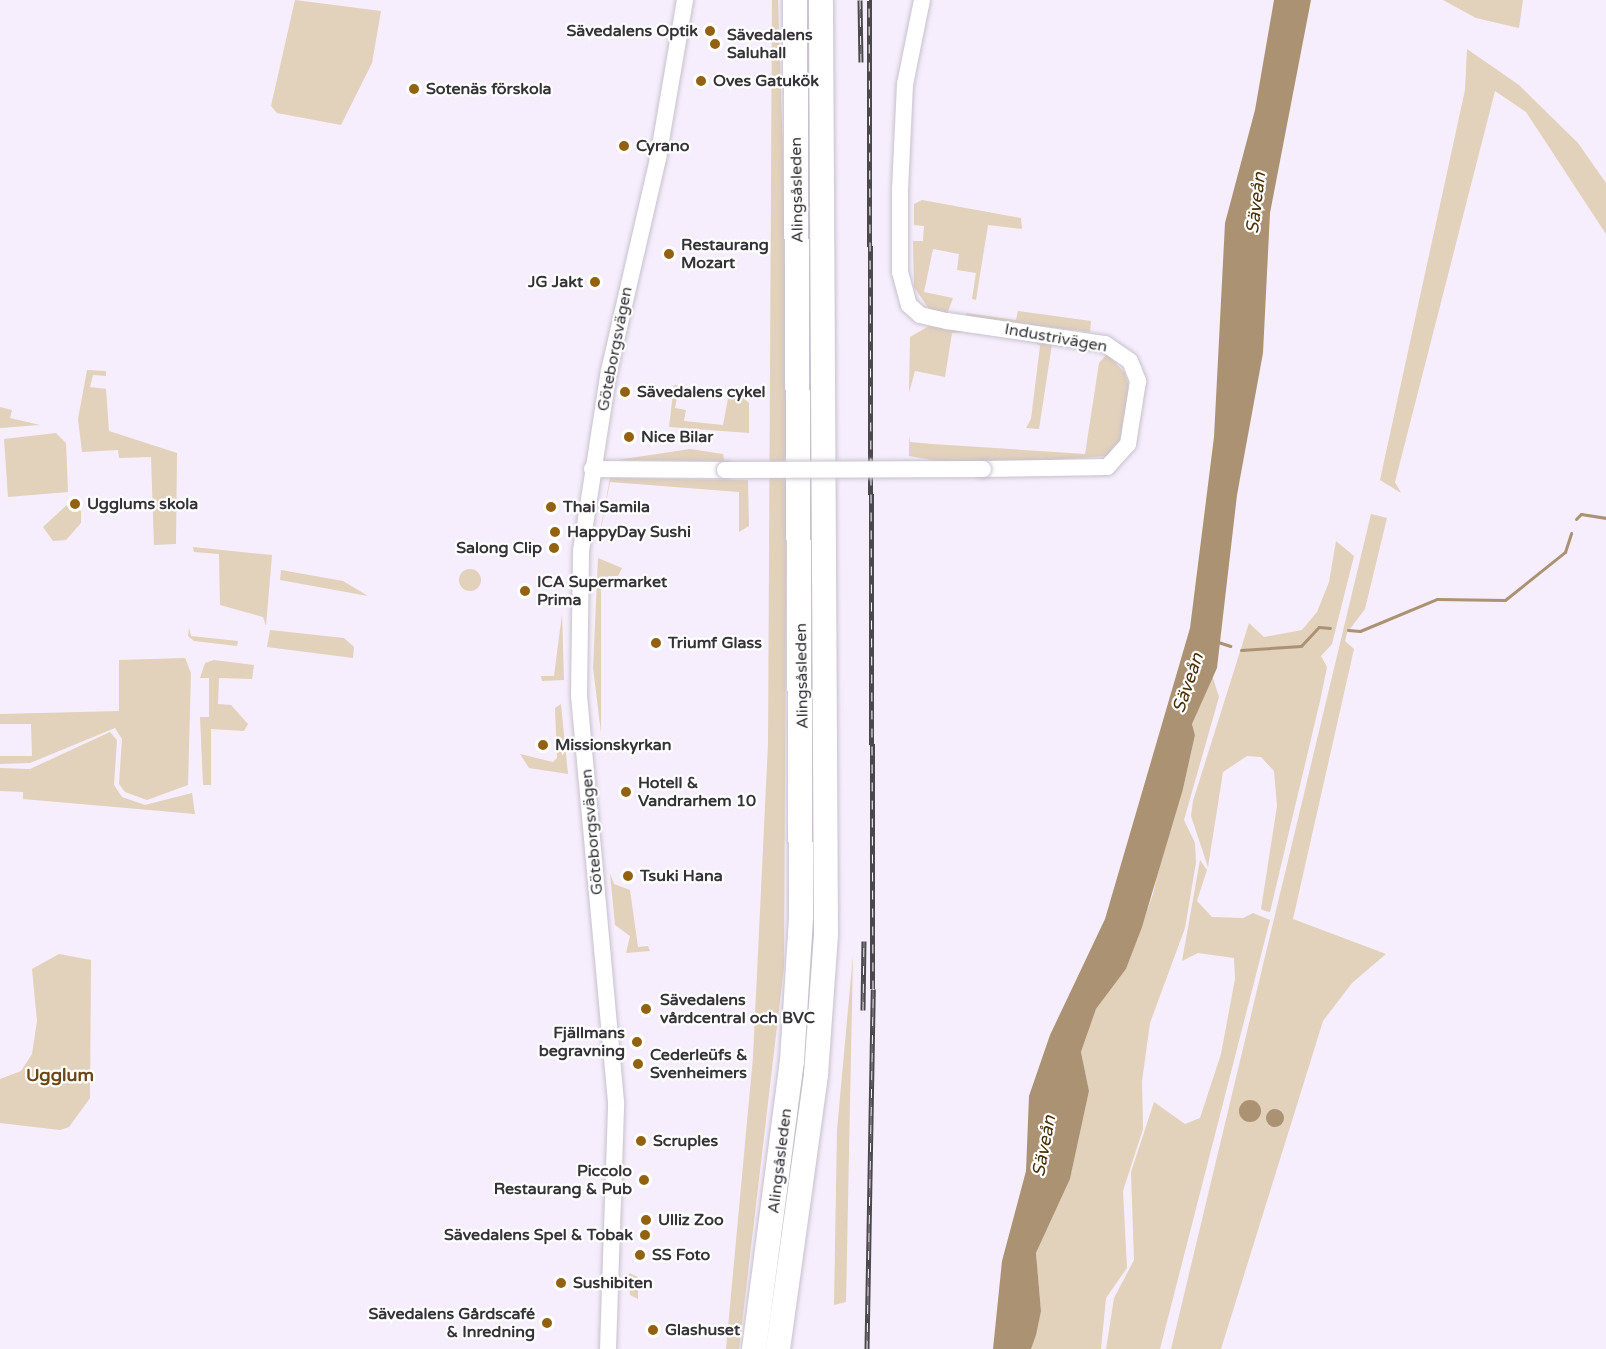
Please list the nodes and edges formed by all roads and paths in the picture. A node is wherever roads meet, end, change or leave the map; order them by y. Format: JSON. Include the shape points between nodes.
{"nodes":[{"id":1,"x":685,"y":0,"type":"edge"},
{"id":2,"x":795,"y":0,"type":"edge"},
{"id":3,"x":821,"y":0,"type":"edge"},
{"id":4,"x":922,"y":0,"type":"edge"},
{"id":5,"x":592,"y":469,"type":"junction"},
{"id":6,"x":608,"y":1349,"type":"edge"},
{"id":7,"x":754,"y":1349,"type":"edge"},
{"id":8,"x":778,"y":1349,"type":"edge"}],
"edges":[{"from":1,"to":5,"type":"street","name":"Göteborgsvägen","via":[[658,158]]},
{"from":2,"to":7,"type":"highway","name":"Alingsåsleden","via":[[801,916],[787,1106]]},
{"from":3,"to":8,"type":"highway","via":[[826,933],[816,1074]]},
{"from":4,"to":5,"type":"street","name":"Industrivägen","bridge":true,"via":[[905,84],[900,178],[900,272],[909,305],[920,315],[947,321],[1105,344],[1130,361],[1138,381],[1132,432],[1123,452],[1107,467],[1089,471]]},
{"from":5,"to":6,"type":"street","name":"Göteborgsvägen","via":[[581,551],[578,637],[616,1102]]}]}
